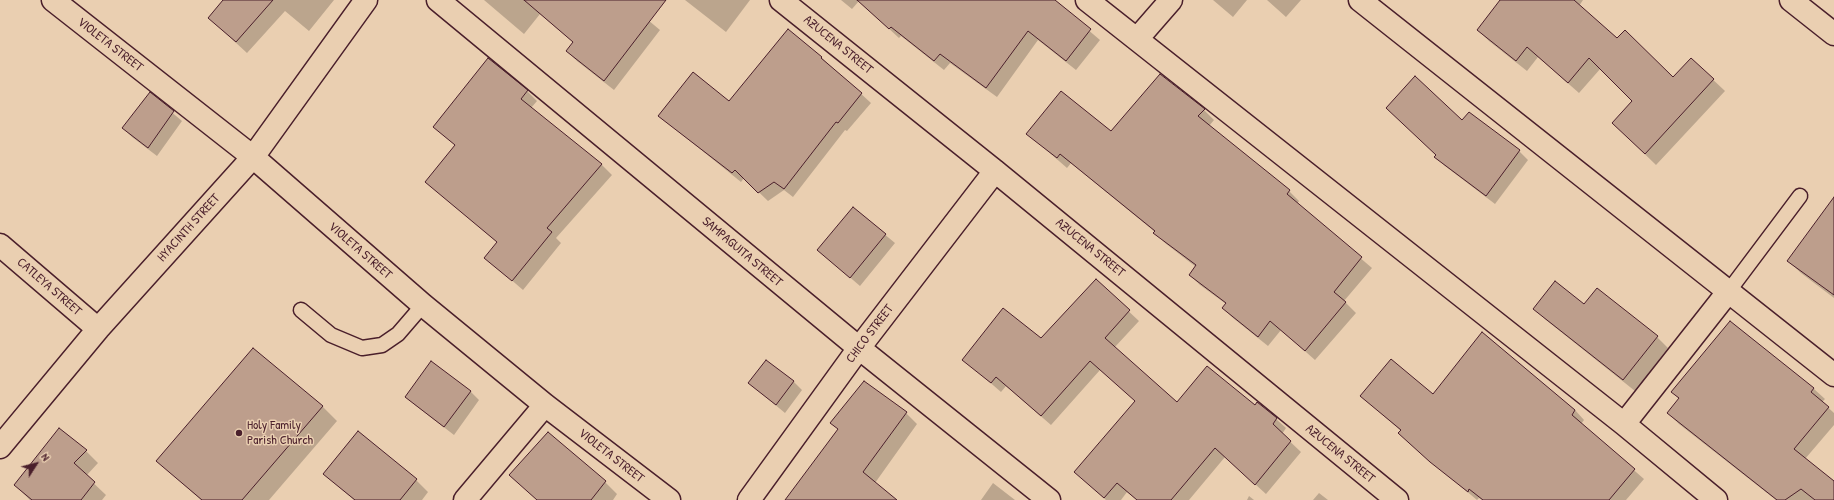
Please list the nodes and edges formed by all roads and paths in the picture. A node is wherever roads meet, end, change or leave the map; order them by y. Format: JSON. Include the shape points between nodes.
{"nodes":[{"id":1,"x":53,"y":0,"type":"edge"},
{"id":2,"x":366,"y":0,"type":"edge"},
{"id":3,"x":438,"y":0,"type":"edge"},
{"id":4,"x":781,"y":0,"type":"edge"},
{"id":5,"x":1087,"y":0,"type":"edge"},
{"id":6,"x":1171,"y":0,"type":"edge"},
{"id":7,"x":1360,"y":0,"type":"edge"},
{"id":8,"x":1791,"y":0,"type":"edge"},
{"id":9,"x":1834,"y":34,"type":"edge"},
{"id":10,"x":1137,"y":39,"type":"junction"},
{"id":11,"x":253,"y":157,"type":"junction"},
{"id":12,"x":995,"y":170,"type":"junction"},
{"id":13,"x":1800,"y":196,"type":"dead end"},
{"id":14,"x":0,"y":245,"type":"edge"},
{"id":15,"x":1728,"y":292,"type":"junction"},
{"id":16,"x":423,"y":305,"type":"junction"},
{"id":17,"x":301,"y":310,"type":"dead end"},
{"id":18,"x":98,"y":329,"type":"junction"},
{"id":19,"x":859,"y":348,"type":"junction"},
{"id":20,"x":1834,"y":375,"type":"edge"},
{"id":21,"x":545,"y":405,"type":"junction"},
{"id":22,"x":1624,"y":424,"type":"junction"},
{"id":23,"x":0,"y":447,"type":"edge"},
{"id":24,"x":465,"y":500,"type":"edge"},
{"id":25,"x":669,"y":500,"type":"edge"},
{"id":26,"x":749,"y":500,"type":"edge"},
{"id":27,"x":1049,"y":500,"type":"edge"},
{"id":28,"x":1397,"y":500,"type":"edge"},
{"id":29,"x":1716,"y":500,"type":"edge"}],
"edges":[{"from":1,"to":11,"type":"street","name":"VIOLETA STREET"},
{"from":2,"to":11,"type":"street","name":"HYACINTH STREET"},
{"from":3,"to":19,"type":"street","name":"SAMPAGUITA STREET"},
{"from":4,"to":12,"type":"street","name":"AZUCENA STREET"},
{"from":5,"to":10,"type":"street"},
{"from":6,"to":10,"type":"street"},
{"from":7,"to":15,"type":"street"},
{"from":8,"to":9,"type":"street"},
{"from":10,"to":22,"type":"street"},
{"from":11,"to":16,"type":"street","name":"VIOLETA STREET"},
{"from":11,"to":18,"type":"street","name":"HYACINTH STREET"},
{"from":12,"to":19,"type":"street","name":"CHICO STREET"},
{"from":12,"to":28,"type":"street","name":"AZUCENA STREET"},
{"from":13,"to":15,"type":"lane"},
{"from":14,"to":18,"type":"street","name":"CATLEYA STREET"},
{"from":15,"to":20,"type":"street"},
{"from":15,"to":22,"type":"street"},
{"from":16,"to":17,"type":"lane","via":[[398,334],[382,346],[362,348],[331,335]]},
{"from":16,"to":21,"type":"street","name":"VIOLETA STREET"},
{"from":18,"to":23,"type":"street","name":"HYACINTH STREET"},
{"from":19,"to":26,"type":"street","name":"CHICO STREET"},
{"from":19,"to":27,"type":"street","name":"SAMPAGUITA STREET"},
{"from":21,"to":24,"type":"street"},
{"from":21,"to":25,"type":"street","name":"VIOLETA STREET"},
{"from":22,"to":29,"type":"street"}]}
